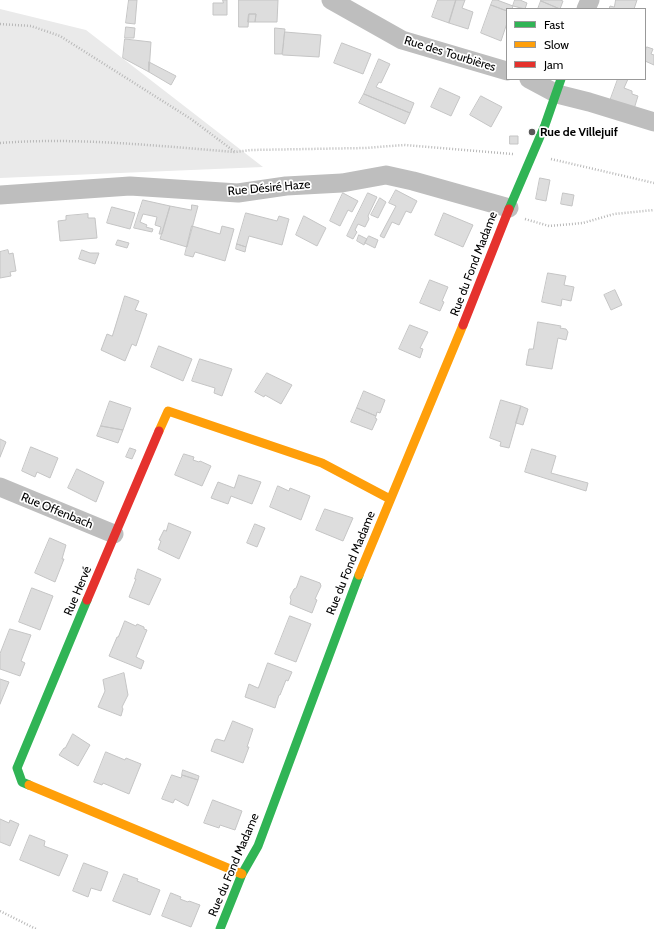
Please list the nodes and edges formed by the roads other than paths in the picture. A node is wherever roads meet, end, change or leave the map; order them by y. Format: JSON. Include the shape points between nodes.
{"nodes":[{"id":1,"x":331,"y":0,"type":"edge"},
{"id":2,"x":506,"y":71,"type":"edge"},
{"id":3,"x":533,"y":80,"type":"edge"},
{"id":4,"x":559,"y":86,"type":"edge"},
{"id":5,"x":654,"y":122,"type":"edge"},
{"id":6,"x":0,"y":195,"type":"edge"},
{"id":7,"x":509,"y":208,"type":"junction"},
{"id":8,"x":0,"y":487,"type":"edge"},
{"id":9,"x":390,"y":499,"type":"junction"},
{"id":10,"x":114,"y":534,"type":"junction"},
{"id":11,"x":242,"y":874,"type":"junction"},
{"id":12,"x":220,"y":929,"type":"edge"}],
"edges":[{"from":1,"to":2,"type":"street","name":"Rue des Tourbières","via":[[402,40]]},
{"from":3,"to":4,"type":"street"},
{"from":4,"to":5,"type":"street","via":[[589,102]]},
{"from":4,"to":7,"type":"street","name":"Rue du Fond Madame"},
{"from":6,"to":7,"type":"street","name":"Rue Désiré Haze","via":[[130,186],[238,193],[286,186],[342,183],[386,175]]},
{"from":7,"to":9,"type":"street","name":"Rue du Fond Madame"},
{"from":8,"to":10,"type":"street","name":"Rue Offenbach"},
{"from":9,"to":10,"type":"street","name":"Rue Hervé","via":[[322,463],[168,411]]},
{"from":9,"to":11,"type":"street","name":"Rue du Fond Madame","via":[[359,574],[258,846]]},
{"from":10,"to":11,"type":"street","name":"Rue Hervé","via":[[17,768],[22,782]]},
{"from":11,"to":12,"type":"street","name":"Rue du Fond Madame"}]}
